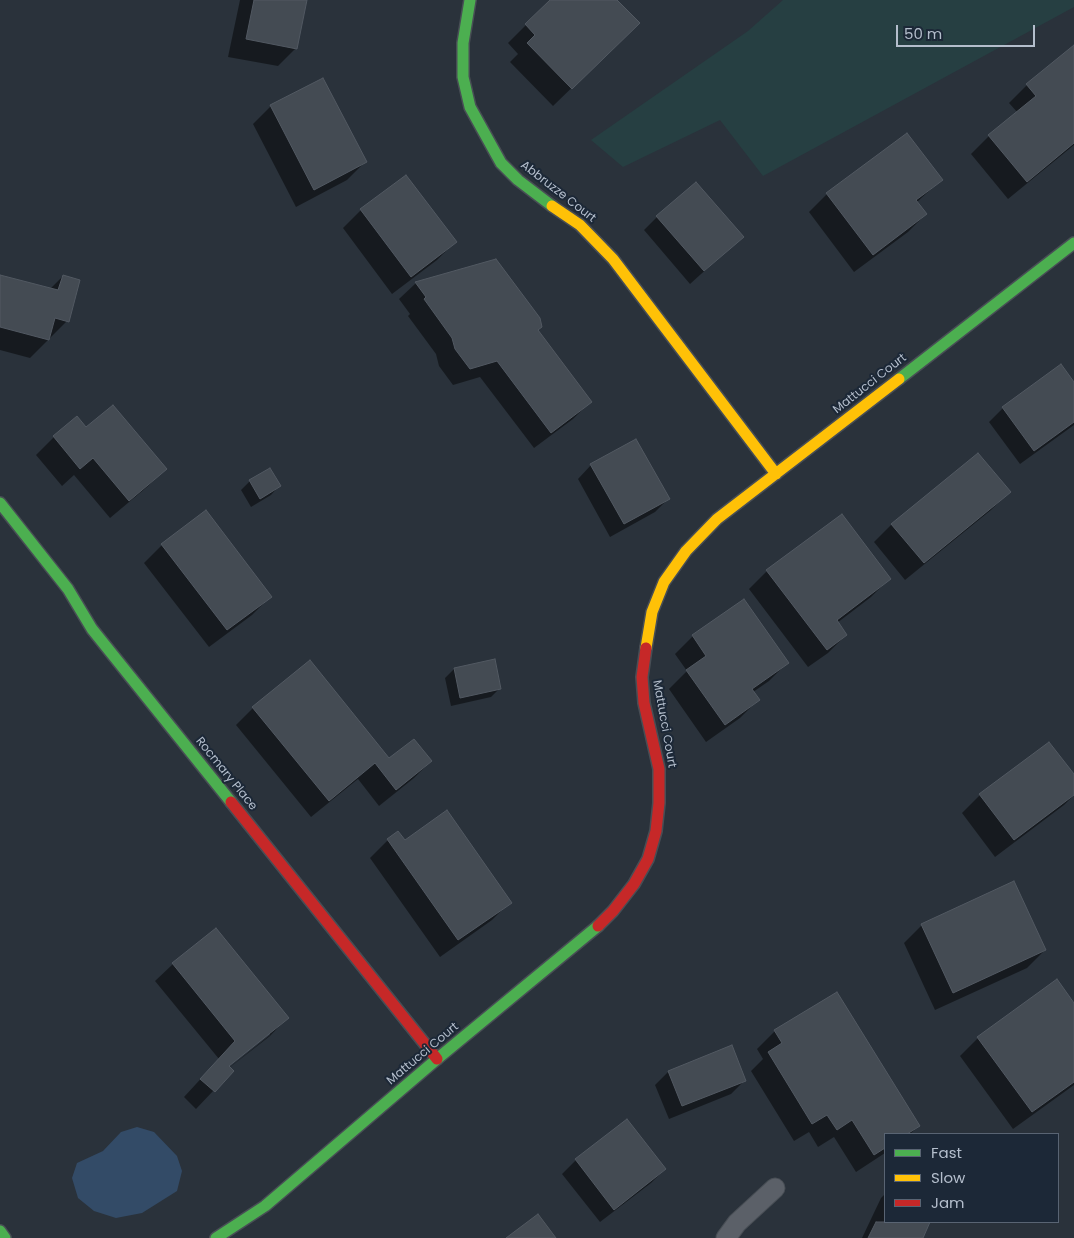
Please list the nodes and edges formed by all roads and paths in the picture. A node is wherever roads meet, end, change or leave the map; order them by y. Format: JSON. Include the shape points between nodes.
{"nodes":[{"id":1,"x":470,"y":0,"type":"edge"},
{"id":2,"x":1074,"y":243,"type":"edge"},
{"id":3,"x":776,"y":474,"type":"junction"},
{"id":4,"x":0,"y":502,"type":"edge"},
{"id":5,"x":437,"y":1059,"type":"junction"},
{"id":6,"x":775,"y":1188,"type":"dead end"},
{"id":7,"x":0,"y":1231,"type":"edge"},
{"id":8,"x":5,"y":1238,"type":"edge"},
{"id":9,"x":216,"y":1238,"type":"edge"},
{"id":10,"x":726,"y":1238,"type":"edge"}],
"edges":[{"from":1,"to":3,"type":"street","name":"Abbruzze Court","via":[[463,44],[463,77],[470,107],[501,163],[542,200],[580,225],[614,259]]},
{"from":2,"to":3,"type":"street","name":"Mattucci Court"},
{"from":3,"to":5,"type":"street","name":"Mattucci Court","via":[[717,519],[686,551],[664,582],[652,612],[642,677],[644,703],[659,770],[659,803],[648,859],[634,884],[592,932]]},
{"from":4,"to":5,"type":"street","name":"Rocmary Place","via":[[68,589],[92,629]]},
{"from":5,"to":9,"type":"street","name":"Mattucci Court","via":[[265,1206]]},
{"from":6,"to":10,"type":"street","via":[[736,1223]]},
{"from":7,"to":8,"type":"street"}]}
